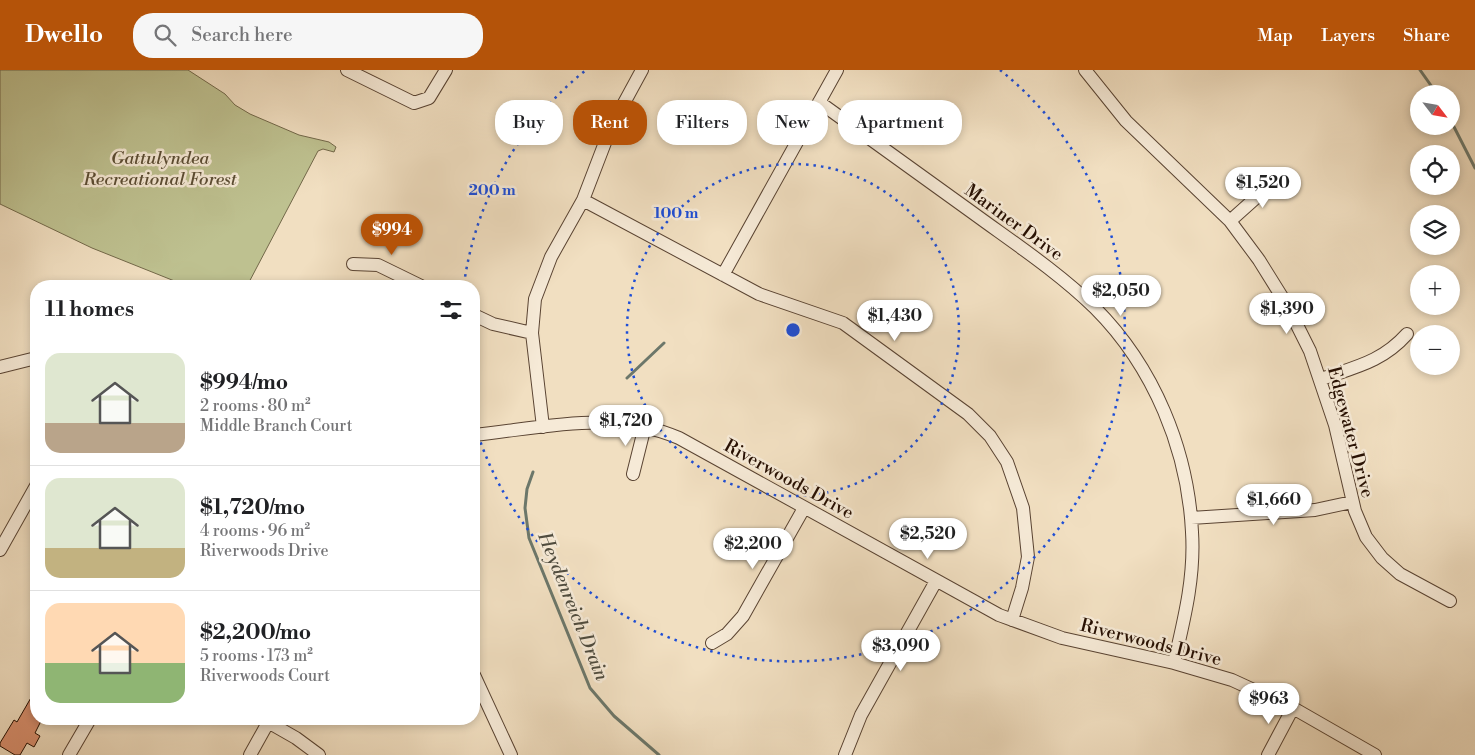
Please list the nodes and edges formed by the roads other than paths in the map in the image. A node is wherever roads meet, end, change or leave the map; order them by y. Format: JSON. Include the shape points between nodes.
{"nodes":[{"id":1,"x":346,"y":70,"type":"edge"},
{"id":2,"x":446,"y":70,"type":"edge"},
{"id":3,"x":642,"y":70,"type":"edge"},
{"id":4,"x":837,"y":70,"type":"edge"},
{"id":5,"x":1085,"y":70,"type":"edge"},
{"id":6,"x":820,"y":100,"type":"edge"},
{"id":7,"x":828,"y":109,"type":"edge"},
{"id":8,"x":795,"y":145,"type":"edge"},
{"id":9,"x":1278,"y":178,"type":"dead end"},
{"id":10,"x":583,"y":200,"type":"junction"},
{"id":11,"x":1230,"y":221,"type":"junction"},
{"id":12,"x":353,"y":264,"type":"dead end"},
{"id":13,"x":723,"y":275,"type":"junction"},
{"id":14,"x":409,"y":280,"type":"edge"},
{"id":15,"x":480,"y":318,"type":"edge"},
{"id":16,"x":532,"y":332,"type":"junction"},
{"id":17,"x":1407,"y":334,"type":"dead end"},
{"id":18,"x":30,"y":360,"type":"edge"},
{"id":19,"x":0,"y":367,"type":"edge"},
{"id":20,"x":1321,"y":379,"type":"junction"},
{"id":21,"x":645,"y":426,"type":"junction"},
{"id":22,"x":543,"y":427,"type":"junction"},
{"id":23,"x":480,"y":434,"type":"edge"},
{"id":24,"x":633,"y":474,"type":"dead end"},
{"id":25,"x":30,"y":497,"type":"edge"},
{"id":26,"x":1352,"y":502,"type":"junction"},
{"id":27,"x":804,"y":508,"type":"junction"},
{"id":28,"x":1191,"y":518,"type":"junction"},
{"id":29,"x":0,"y":550,"type":"edge"},
{"id":30,"x":936,"y":581,"type":"junction"},
{"id":31,"x":1450,"y":601,"type":"dead end"},
{"id":32,"x":1012,"y":620,"type":"junction"},
{"id":33,"x":712,"y":643,"type":"dead end"},
{"id":34,"x":1174,"y":663,"type":"junction"},
{"id":35,"x":480,"y":688,"type":"edge"},
{"id":36,"x":1294,"y":708,"type":"junction"},
{"id":37,"x":86,"y":725,"type":"edge"},
{"id":38,"x":267,"y":725,"type":"edge"},
{"id":39,"x":275,"y":725,"type":"edge"},
{"id":40,"x":69,"y":755,"type":"edge"},
{"id":41,"x":250,"y":755,"type":"edge"},
{"id":42,"x":319,"y":755,"type":"edge"},
{"id":43,"x":512,"y":755,"type":"edge"},
{"id":44,"x":845,"y":755,"type":"edge"},
{"id":45,"x":1268,"y":755,"type":"edge"},
{"id":46,"x":1375,"y":755,"type":"edge"}],
"edges":[{"from":1,"to":2,"type":"street","via":[[408,101],[422,102],[434,92]]},
{"from":3,"to":10,"type":"street","via":[[611,128]]},
{"from":4,"to":6,"type":"street"},
{"from":5,"to":11,"type":"street","name":"Edgewater Drive","via":[[1126,121]]},
{"from":7,"to":28,"type":"street","name":"Mariner Drive","via":[[1044,265],[1109,324],[1144,372],[1163,408],[1182,463]]},
{"from":8,"to":13,"type":"street"},
{"from":9,"to":11,"type":"street"},
{"from":10,"to":13,"type":"street"},
{"from":10,"to":16,"type":"street","via":[[539,286]]},
{"from":11,"to":20,"type":"street","name":"Edgewater Drive","via":[[1287,305]]},
{"from":12,"to":14,"type":"street","via":[[378,265]]},
{"from":13,"to":32,"type":"street","via":[[774,301],[826,316],[852,329],[957,405],[990,436],[1014,477],[1026,523],[1026,572]]},
{"from":15,"to":16,"type":"street","via":[[500,326]]},
{"from":16,"to":22,"type":"street"},
{"from":17,"to":20,"type":"street","via":[[1378,359]]},
{"from":18,"to":19,"type":"street"},
{"from":20,"to":26,"type":"street","name":"Edgewater Drive"},
{"from":21,"to":22,"type":"street","name":"Riverwoods Drive","via":[[604,421]]},
{"from":21,"to":24,"type":"street"},
{"from":21,"to":27,"type":"street","name":"Riverwoods Drive","via":[[679,438]]},
{"from":22,"to":23,"type":"street","name":"Riverwoods Drive"},
{"from":25,"to":29,"type":"street"},
{"from":26,"to":28,"type":"street","via":[[1315,510]]},
{"from":26,"to":31,"type":"street","name":"Edgewater Drive","via":[[1366,537],[1382,558],[1410,580]]},
{"from":27,"to":30,"type":"street","name":"Riverwoods Drive"},
{"from":27,"to":33,"type":"street","via":[[743,616],[727,634]]},
{"from":28,"to":34,"type":"street","name":"Mariner Drive","via":[[1191,571]]},
{"from":30,"to":32,"type":"street","name":"Riverwoods Drive"},
{"from":30,"to":44,"type":"street","via":[[861,715]]},
{"from":32,"to":34,"type":"street","name":"Riverwoods Drive","via":[[1062,638]]},
{"from":34,"to":36,"type":"street","name":"Riverwoods Drive","via":[[1232,680]]},
{"from":35,"to":43,"type":"street"},
{"from":36,"to":45,"type":"street"},
{"from":36,"to":46,"type":"street","name":"Riverwoods Drive"},
{"from":37,"to":40,"type":"street"},
{"from":38,"to":41,"type":"street"},
{"from":39,"to":42,"type":"street"}]}
